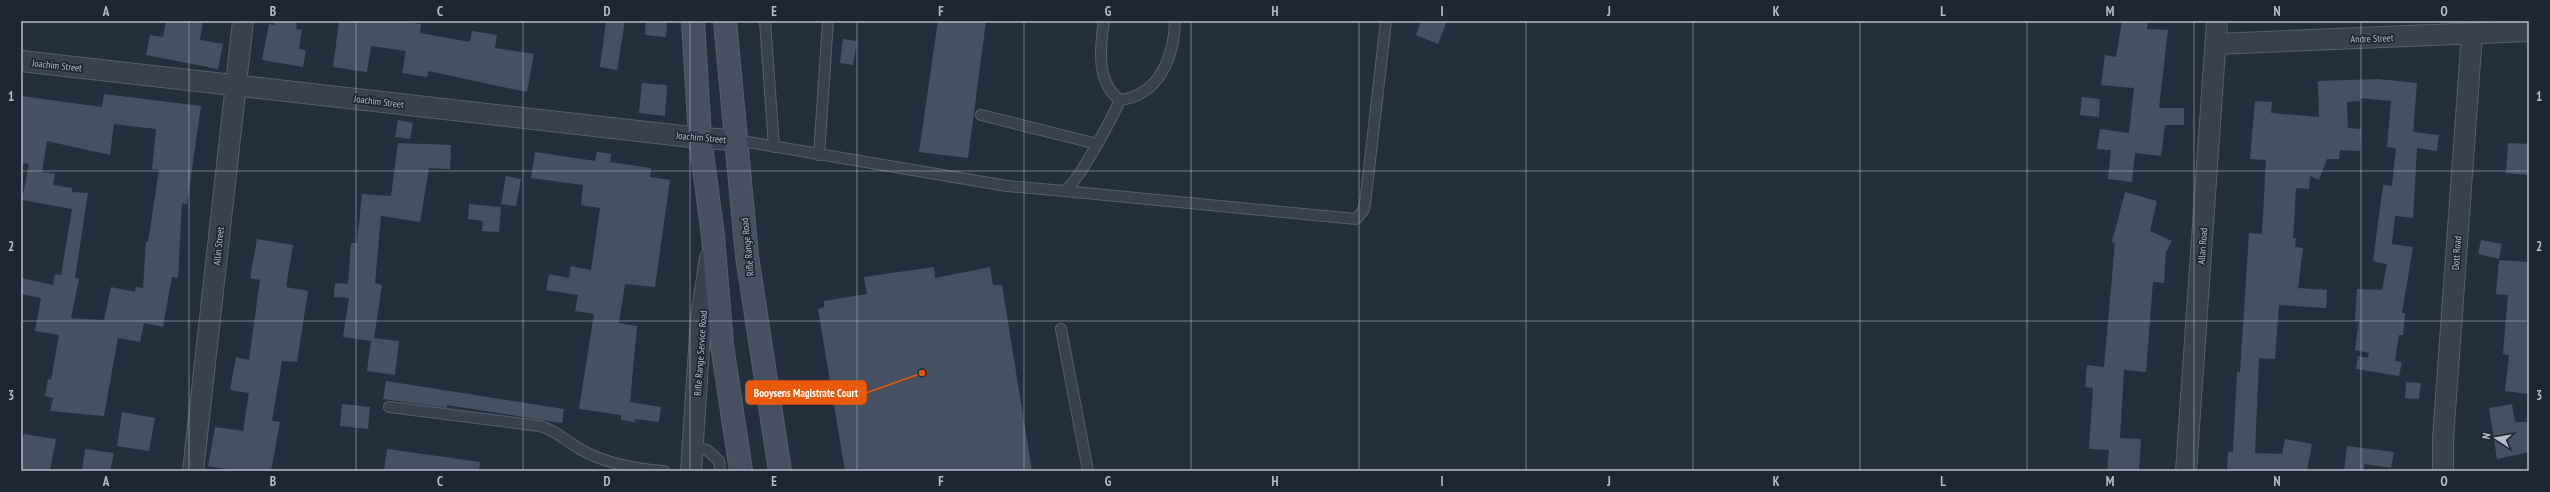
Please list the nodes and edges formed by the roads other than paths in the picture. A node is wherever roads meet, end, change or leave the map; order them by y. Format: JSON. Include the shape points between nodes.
{"nodes":[{"id":1,"x":243,"y":21,"type":"edge"},
{"id":2,"x":693,"y":21,"type":"edge"},
{"id":3,"x":725,"y":21,"type":"edge"},
{"id":4,"x":765,"y":21,"type":"edge"},
{"id":5,"x":828,"y":21,"type":"edge"},
{"id":6,"x":1104,"y":21,"type":"edge"},
{"id":7,"x":1175,"y":21,"type":"edge"},
{"id":8,"x":1386,"y":21,"type":"edge"},
{"id":9,"x":2216,"y":21,"type":"edge"},
{"id":10,"x":2529,"y":32,"type":"edge"},
{"id":11,"x":2472,"y":34,"type":"junction"},
{"id":12,"x":2216,"y":44,"type":"junction"},
{"id":13,"x":21,"y":61,"type":"edge"},
{"id":14,"x":236,"y":85,"type":"junction"},
{"id":15,"x":1120,"y":100,"type":"junction"},
{"id":16,"x":981,"y":115,"type":"dead end"},
{"id":17,"x":700,"y":138,"type":"junction"},
{"id":18,"x":736,"y":140,"type":"junction"},
{"id":19,"x":1097,"y":144,"type":"junction"},
{"id":20,"x":774,"y":147,"type":"junction"},
{"id":21,"x":819,"y":155,"type":"junction"},
{"id":22,"x":1064,"y":191,"type":"junction"},
{"id":23,"x":713,"y":236,"type":"junction"},
{"id":24,"x":1061,"y":329,"type":"dead end"},
{"id":25,"x":389,"y":407,"type":"dead end"},
{"id":26,"x":693,"y":446,"type":"junction"},
{"id":27,"x":193,"y":471,"type":"edge"},
{"id":28,"x":659,"y":471,"type":"edge"},
{"id":29,"x":664,"y":471,"type":"edge"},
{"id":30,"x":691,"y":471,"type":"edge"},
{"id":31,"x":720,"y":471,"type":"edge"},
{"id":32,"x":741,"y":471,"type":"edge"},
{"id":33,"x":780,"y":471,"type":"edge"},
{"id":34,"x":1088,"y":471,"type":"edge"},
{"id":35,"x":2186,"y":471,"type":"edge"},
{"id":36,"x":2443,"y":471,"type":"edge"}],
"edges":[{"from":1,"to":14,"type":"street","name":"Allin Street"},
{"from":2,"to":17,"type":"main road"},
{"from":3,"to":18,"type":"main road","name":"Rifle Range Road"},
{"from":4,"to":20,"type":"lane"},
{"from":5,"to":21,"type":"lane"},
{"from":6,"to":15,"type":"lane","via":[[1100,46],[1101,63],[1114,96]]},
{"from":7,"to":15,"type":"lane","via":[[1174,42],[1160,76],[1142,93]]},
{"from":8,"to":22,"type":"lane","via":[[1368,190],[1363,212],[1356,219]]},
{"from":9,"to":12,"type":"street","name":"Allan Road"},
{"from":10,"to":11,"type":"street","name":"Andre Street"},
{"from":11,"to":12,"type":"street","name":"Andre Street"},
{"from":11,"to":36,"type":"street","name":"Dott Road","via":[[2443,439]]},
{"from":12,"to":35,"type":"street","name":"Allan Road"},
{"from":13,"to":14,"type":"street","name":"Joachim Street"},
{"from":14,"to":17,"type":"street","name":"Joachim Street"},
{"from":14,"to":27,"type":"street","name":"Allin Street"},
{"from":15,"to":19,"type":"lane"},
{"from":16,"to":19,"type":"lane"},
{"from":17,"to":18,"type":"street","name":"Joachim Street"},
{"from":17,"to":23,"type":"main road"},
{"from":18,"to":20,"type":"lane"},
{"from":18,"to":33,"type":"main road","name":"Rifle Range Road","via":[[747,256]]},
{"from":19,"to":22,"type":"lane","via":[[1071,185]]},
{"from":20,"to":21,"type":"lane"},
{"from":21,"to":22,"type":"lane","via":[[1007,186]]},
{"from":23,"to":26,"type":"street","name":"Rifle Range Service Road","via":[[701,318]]},
{"from":23,"to":32,"type":"main road","via":[[722,345]]},
{"from":24,"to":34,"type":"lane"},
{"from":25,"to":28,"type":"lane","via":[[540,426],[552,429],[579,449],[607,462]]},
{"from":26,"to":30,"type":"street","name":"Rifle Range Service Road"},
{"from":26,"to":31,"type":"lane","via":[[707,450],[719,461]]},
{"from":28,"to":29,"type":"lane"}]}
